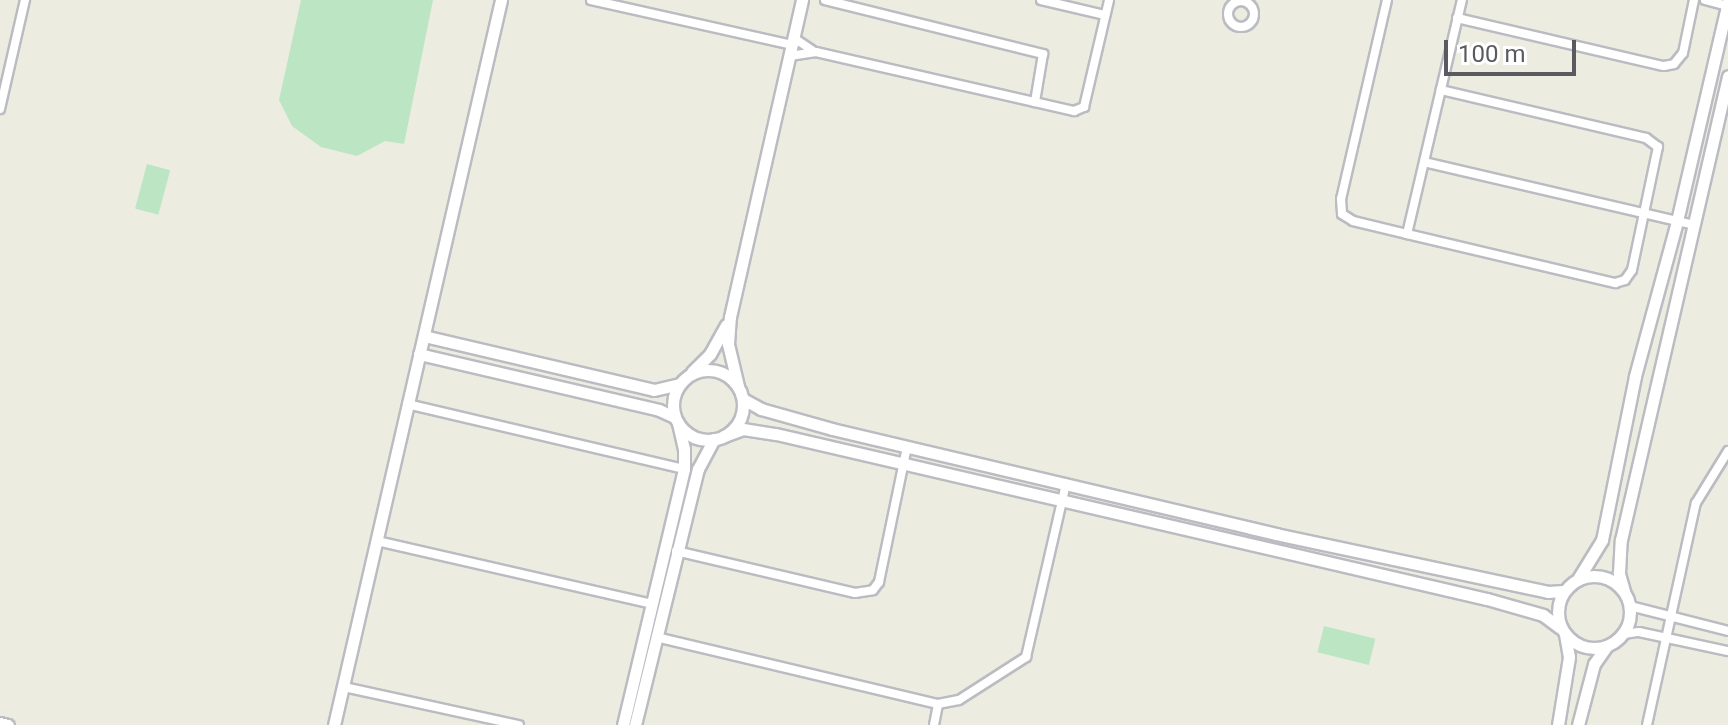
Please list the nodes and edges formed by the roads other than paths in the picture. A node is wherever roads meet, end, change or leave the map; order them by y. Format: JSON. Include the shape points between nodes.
{"nodes":[{"id":1,"x":25,"y":0,"type":"edge"},
{"id":2,"x":501,"y":0,"type":"edge"},
{"id":3,"x":591,"y":0,"type":"edge"},
{"id":4,"x":802,"y":0,"type":"edge"},
{"id":5,"x":825,"y":0,"type":"edge"},
{"id":6,"x":1044,"y":0,"type":"edge"},
{"id":7,"x":1109,"y":0,"type":"edge"},
{"id":8,"x":1387,"y":0,"type":"edge"},
{"id":9,"x":1462,"y":0,"type":"edge"},
{"id":10,"x":1694,"y":0,"type":"edge"},
{"id":11,"x":1705,"y":0,"type":"edge"},
{"id":12,"x":1728,"y":5,"type":"edge"},
{"id":13,"x":1105,"y":15,"type":"junction"},
{"id":14,"x":1457,"y":18,"type":"junction"},
{"id":15,"x":792,"y":46,"type":"junction"},
{"id":16,"x":816,"y":52,"type":"junction"},
{"id":17,"x":1728,"y":76,"type":"edge"},
{"id":18,"x":1441,"y":90,"type":"junction"},
{"id":19,"x":1035,"y":102,"type":"junction"},
{"id":20,"x":0,"y":109,"type":"edge"},
{"id":21,"x":1424,"y":162,"type":"junction"},
{"id":22,"x":1645,"y":214,"type":"junction"},
{"id":23,"x":1677,"y":221,"type":"junction"},
{"id":24,"x":1694,"y":225,"type":"junction"},
{"id":25,"x":1407,"y":234,"type":"junction"},
{"id":26,"x":730,"y":317,"type":"junction"},
{"id":27,"x":424,"y":336,"type":"junction"},
{"id":28,"x":419,"y":354,"type":"junction"},
{"id":29,"x":691,"y":374,"type":"junction"},
{"id":30,"x":679,"y":384,"type":"junction"},
{"id":31,"x":738,"y":386,"type":"junction"},
{"id":32,"x":743,"y":399,"type":"junction"},
{"id":33,"x":407,"y":404,"type":"junction"},
{"id":34,"x":676,"y":420,"type":"junction"},
{"id":35,"x":719,"y":438,"type":"junction"},
{"id":36,"x":907,"y":447,"type":"junction"},
{"id":37,"x":1728,"y":451,"type":"edge"},
{"id":38,"x":903,"y":466,"type":"junction"},
{"id":39,"x":684,"y":469,"type":"junction"},
{"id":40,"x":1066,"y":484,"type":"junction"},
{"id":41,"x":1061,"y":503,"type":"junction"},
{"id":42,"x":377,"y":541,"type":"junction"},
{"id":43,"x":675,"y":551,"type":"junction"},
{"id":44,"x":1578,"y":579,"type":"junction"},
{"id":45,"x":1564,"y":591,"type":"junction"},
{"id":46,"x":1624,"y":591,"type":"junction"},
{"id":47,"x":652,"y":604,"type":"junction"},
{"id":48,"x":1630,"y":606,"type":"junction"},
{"id":49,"x":1671,"y":618,"type":"junction"},
{"id":50,"x":1563,"y":631,"type":"junction"},
{"id":51,"x":1728,"y":631,"type":"edge"},
{"id":52,"x":1624,"y":634,"type":"junction"},
{"id":53,"x":656,"y":637,"type":"junction"},
{"id":54,"x":1666,"y":638,"type":"junction"},
{"id":55,"x":1606,"y":647,"type":"junction"},
{"id":56,"x":1728,"y":651,"type":"edge"},
{"id":57,"x":344,"y":687,"type":"junction"},
{"id":58,"x":938,"y":704,"type":"junction"},
{"id":59,"x":0,"y":723,"type":"edge"},
{"id":60,"x":8,"y":725,"type":"edge"},
{"id":61,"x":334,"y":725,"type":"edge"},
{"id":62,"x":519,"y":725,"type":"edge"},
{"id":63,"x":623,"y":725,"type":"edge"},
{"id":64,"x":635,"y":725,"type":"edge"},
{"id":65,"x":934,"y":725,"type":"edge"},
{"id":66,"x":1558,"y":725,"type":"edge"},
{"id":67,"x":1578,"y":725,"type":"edge"},
{"id":68,"x":1647,"y":725,"type":"edge"}],
"edges":[{"from":1,"to":20,"type":"street"},
{"from":2,"to":27,"type":"street"},
{"from":3,"to":15,"type":"street"},
{"from":4,"to":15,"type":"street"},
{"from":5,"to":19,"type":"street","via":[[1043,54]]},
{"from":6,"to":13,"type":"street"},
{"from":7,"to":13,"type":"street"},
{"from":8,"to":25,"type":"street","via":[[1341,199],[1342,214]]},
{"from":9,"to":14,"type":"street"},
{"from":10,"to":14,"type":"street","via":[[1683,53],[1664,66]]},
{"from":11,"to":12,"type":"street"},
{"from":12,"to":23,"type":"street"},
{"from":13,"to":19,"type":"street","via":[[1084,107],[1074,111]]},
{"from":14,"to":18,"type":"street"},
{"from":15,"to":16,"type":"street"},
{"from":15,"to":16,"type":"street"},
{"from":15,"to":26,"type":"street"},
{"from":16,"to":19,"type":"street"},
{"from":17,"to":24,"type":"street"},
{"from":18,"to":21,"type":"street"},
{"from":18,"to":22,"type":"street","via":[[1646,138],[1658,147],[1658,157]]},
{"from":21,"to":22,"type":"street"},
{"from":21,"to":25,"type":"street"},
{"from":22,"to":23,"type":"street"},
{"from":22,"to":25,"type":"street","via":[[1632,270],[1615,283]]},
{"from":23,"to":24,"type":"street"},
{"from":23,"to":44,"type":"street","via":[[1635,376],[1602,540]]},
{"from":24,"to":46,"type":"street","via":[[1621,540]]},
{"from":26,"to":29,"type":"street","via":[[710,354]]},
{"from":26,"to":31,"type":"street","via":[[728,344]]},
{"from":27,"to":28,"type":"street"},
{"from":27,"to":30,"type":"street","via":[[654,390]]},
{"from":28,"to":33,"type":"street"},
{"from":28,"to":34,"type":"street","via":[[659,410]]},
{"from":29,"to":30,"type":"street"},
{"from":29,"to":31,"type":"street","via":[[712,370]]},
{"from":30,"to":34,"type":"street","via":[[673,401]]},
{"from":31,"to":32,"type":"street"},
{"from":32,"to":35,"type":"street","via":[[739,420]]},
{"from":32,"to":36,"type":"street","via":[[761,409]]},
{"from":33,"to":39,"type":"street"},
{"from":33,"to":42,"type":"street"},
{"from":34,"to":35,"type":"street","via":[[694,437]]},
{"from":34,"to":39,"type":"street"},
{"from":35,"to":38,"type":"street","via":[[743,429],[776,434]]},
{"from":35,"to":43,"type":"street","via":[[698,469]]},
{"from":36,"to":38,"type":"street"},
{"from":36,"to":40,"type":"street"},
{"from":37,"to":49,"type":"street","via":[[1696,503]]},
{"from":38,"to":41,"type":"street"},
{"from":38,"to":43,"type":"street","via":[[879,582],[866,593]]},
{"from":39,"to":47,"type":"street"},
{"from":40,"to":41,"type":"street"},
{"from":40,"to":45,"type":"street","via":[[1548,592]]},
{"from":41,"to":50,"type":"street","via":[[1487,599],[1543,615]]},
{"from":41,"to":58,"type":"street","via":[[1026,657],[959,700]]},
{"from":42,"to":47,"type":"street"},
{"from":42,"to":57,"type":"street"},
{"from":43,"to":53,"type":"street"},
{"from":44,"to":45,"type":"street"},
{"from":44,"to":46,"type":"street","via":[[1603,577]]},
{"from":45,"to":50,"type":"street","via":[[1557,609]]},
{"from":46,"to":48,"type":"street"},
{"from":47,"to":63,"type":"street"},
{"from":48,"to":49,"type":"street"},
{"from":48,"to":52,"type":"street"},
{"from":49,"to":51,"type":"street"},
{"from":49,"to":54,"type":"street"},
{"from":50,"to":55,"type":"street","via":[[1584,647]]},
{"from":50,"to":66,"type":"street","via":[[1569,657]]},
{"from":52,"to":54,"type":"street"},
{"from":52,"to":55,"type":"street"},
{"from":53,"to":58,"type":"street"},
{"from":53,"to":64,"type":"street"},
{"from":54,"to":56,"type":"street"},
{"from":54,"to":68,"type":"street"},
{"from":55,"to":67,"type":"street","via":[[1594,664]]},
{"from":57,"to":61,"type":"street"},
{"from":57,"to":62,"type":"street"},
{"from":58,"to":65,"type":"street"},
{"from":59,"to":60,"type":"street"}]}
